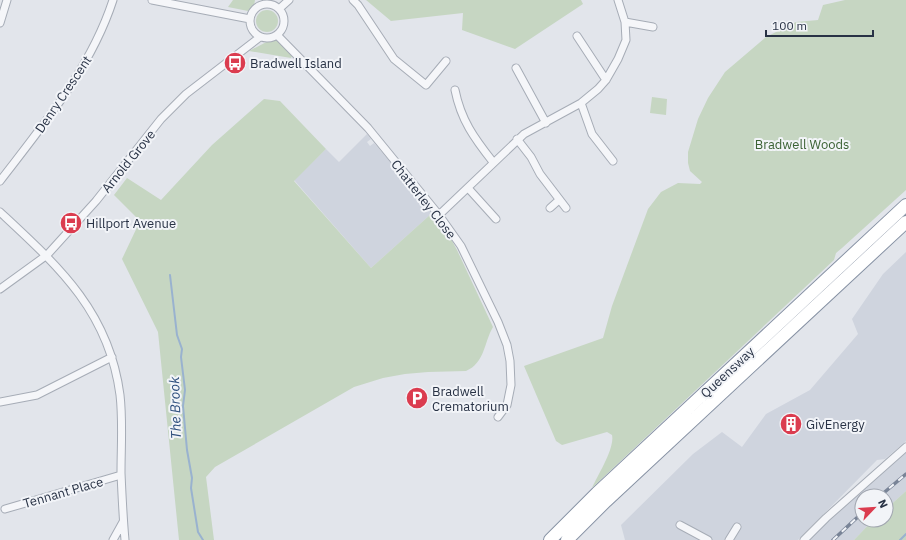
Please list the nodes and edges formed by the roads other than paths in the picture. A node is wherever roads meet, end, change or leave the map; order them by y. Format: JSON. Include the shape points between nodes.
{"nodes":[{"id":1,"x":7,"y":0,"type":"edge"},
{"id":2,"x":113,"y":0,"type":"edge"},
{"id":3,"x":152,"y":0,"type":"edge"},
{"id":4,"x":289,"y":0,"type":"edge"},
{"id":5,"x":353,"y":0,"type":"edge"},
{"id":6,"x":618,"y":0,"type":"edge"},
{"id":7,"x":260,"y":3,"type":"edge"},
{"id":8,"x":279,"y":9,"type":"junction"},
{"id":9,"x":250,"y":19,"type":"junction"},
{"id":10,"x":625,"y":22,"type":"junction"},
{"id":11,"x":0,"y":23,"type":"edge"},
{"id":12,"x":653,"y":27,"type":"dead end"},
{"id":13,"x":277,"y":35,"type":"junction"},
{"id":14,"x":578,"y":36,"type":"dead end"},
{"id":15,"x":260,"y":37,"type":"junction"},
{"id":16,"x":446,"y":61,"type":"dead end"},
{"id":17,"x":516,"y":68,"type":"dead end"},
{"id":18,"x":606,"y":80,"type":"junction"},
{"id":19,"x":455,"y":90,"type":"dead end"},
{"id":20,"x":580,"y":103,"type":"junction"},
{"id":21,"x":546,"y":123,"type":"junction"},
{"id":22,"x":517,"y":139,"type":"junction"},
{"id":23,"x":613,"y":161,"type":"dead end"},
{"id":24,"x":493,"y":162,"type":"junction"},
{"id":25,"x":0,"y":181,"type":"edge"},
{"id":26,"x":468,"y":188,"type":"junction"},
{"id":27,"x":559,"y":200,"type":"junction"},
{"id":28,"x":906,"y":205,"type":"edge"},
{"id":29,"x":550,"y":208,"type":"dead end"},
{"id":30,"x":566,"y":208,"type":"dead end"},
{"id":31,"x":0,"y":212,"type":"edge"},
{"id":32,"x":490,"y":212,"type":"junction"},
{"id":33,"x":439,"y":215,"type":"junction"},
{"id":34,"x":484,"y":218,"type":"dead end"},
{"id":35,"x":496,"y":219,"type":"dead end"},
{"id":36,"x":906,"y":222,"type":"edge"},
{"id":37,"x":47,"y":255,"type":"junction"},
{"id":38,"x":0,"y":289,"type":"edge"},
{"id":39,"x":112,"y":357,"type":"junction"},
{"id":40,"x":0,"y":402,"type":"edge"},
{"id":41,"x":498,"y":417,"type":"dead end"},
{"id":42,"x":906,"y":447,"type":"edge"},
{"id":43,"x":121,"y":475,"type":"junction"},
{"id":44,"x":5,"y":509,"type":"dead end"},
{"id":45,"x":124,"y":522,"type":"junction"},
{"id":46,"x":680,"y":525,"type":"dead end"},
{"id":47,"x":736,"y":527,"type":"dead end"},
{"id":48,"x":113,"y":540,"type":"edge"},
{"id":49,"x":125,"y":540,"type":"edge"},
{"id":50,"x":550,"y":540,"type":"edge"},
{"id":51,"x":567,"y":540,"type":"edge"},
{"id":52,"x":708,"y":540,"type":"edge"},
{"id":53,"x":729,"y":540,"type":"edge"},
{"id":54,"x":804,"y":540,"type":"edge"}],
"edges":[{"from":1,"to":11,"type":"street"},
{"from":2,"to":25,"type":"street","name":"Denry Crescent","via":[[91,54]]},
{"from":3,"to":9,"type":"street"},
{"from":4,"to":8,"type":"street"},
{"from":5,"to":16,"type":"street","via":[[394,59],[426,85]]},
{"from":6,"to":10,"type":"street"},
{"from":7,"to":8,"type":"street"},
{"from":7,"to":9,"type":"street"},
{"from":8,"to":13,"type":"street","via":[[284,21]]},
{"from":9,"to":15,"type":"street","via":[[252,28]]},
{"from":10,"to":12,"type":"street"},
{"from":10,"to":18,"type":"street","via":[[626,40]]},
{"from":13,"to":15,"type":"street","via":[[269,38]]},
{"from":13,"to":33,"type":"street","name":"Chatterley Close","via":[[368,128]]},
{"from":14,"to":18,"type":"street"},
{"from":15,"to":37,"type":"street","name":"Arnold Grove","via":[[186,94],[161,119],[96,201]]},
{"from":17,"to":21,"type":"street"},
{"from":18,"to":20,"type":"street","via":[[598,90]]},
{"from":19,"to":24,"type":"street","via":[[468,128]]},
{"from":20,"to":21,"type":"street"},
{"from":20,"to":23,"type":"street","via":[[592,134]]},
{"from":21,"to":22,"type":"street"},
{"from":22,"to":24,"type":"street"},
{"from":22,"to":27,"type":"street"},
{"from":24,"to":26,"type":"street"},
{"from":26,"to":32,"type":"street"},
{"from":26,"to":33,"type":"street"},
{"from":27,"to":29,"type":"street"},
{"from":27,"to":30,"type":"street"},
{"from":28,"to":50,"type":"highway","name":"Queensway"},
{"from":31,"to":37,"type":"street"},
{"from":32,"to":34,"type":"street"},
{"from":32,"to":35,"type":"street"},
{"from":33,"to":41,"type":"street","name":"Chatterley Close","via":[[461,246],[507,345],[510,385],[507,405]]},
{"from":36,"to":51,"type":"highway","name":"Queensway"},
{"from":37,"to":38,"type":"street","name":"Arnold Grove"},
{"from":37,"to":39,"type":"street","via":[[91,311]]},
{"from":39,"to":40,"type":"street","via":[[37,395]]},
{"from":39,"to":43,"type":"street","via":[[121,402]]},
{"from":42,"to":54,"type":"street"},
{"from":43,"to":44,"type":"street","name":"Tennant Place"},
{"from":43,"to":45,"type":"street"},
{"from":45,"to":48,"type":"street"},
{"from":45,"to":49,"type":"street"},
{"from":46,"to":52,"type":"street"},
{"from":47,"to":53,"type":"street"}]}
